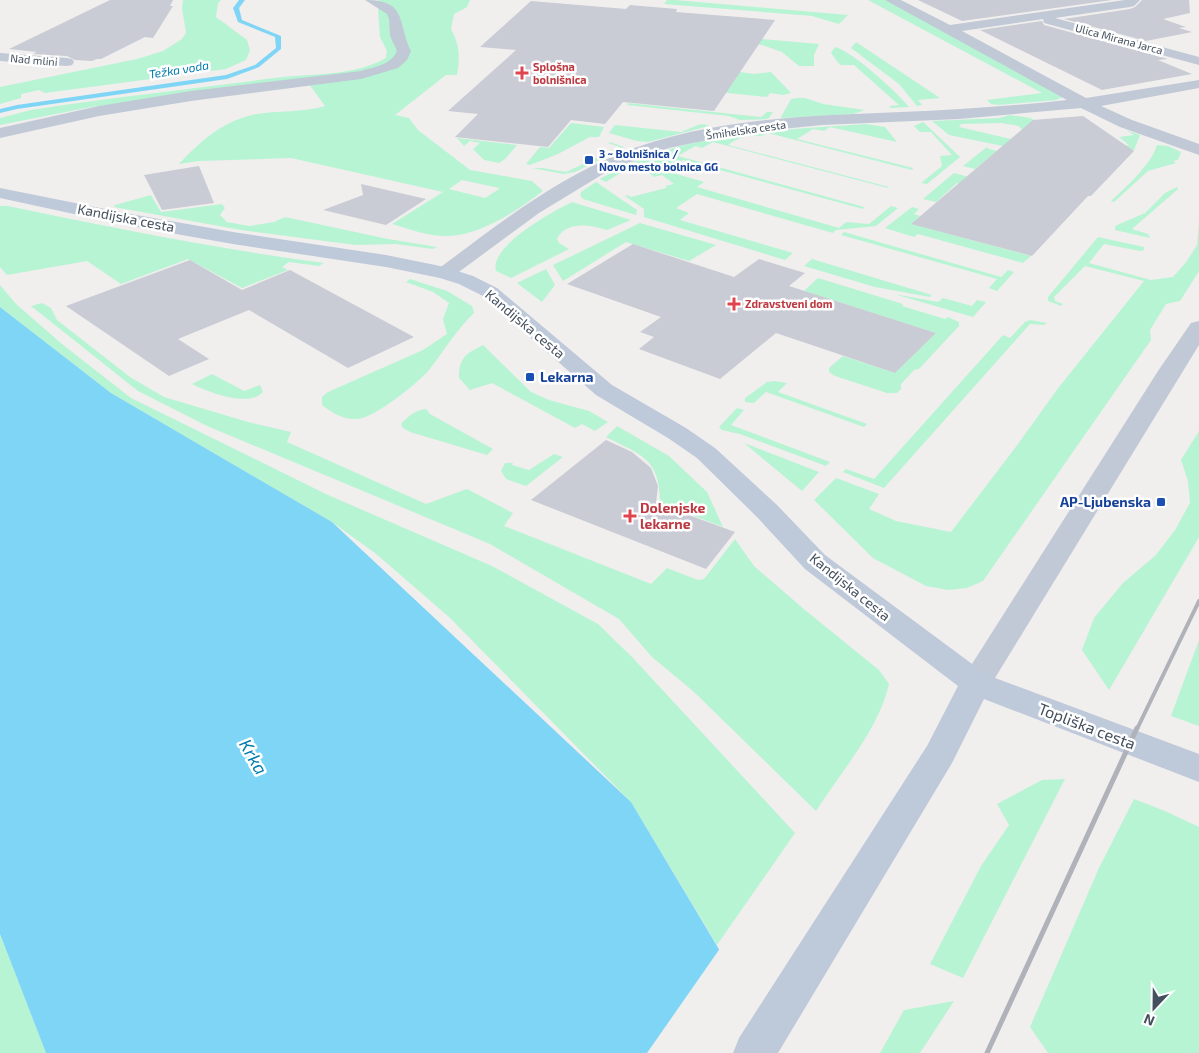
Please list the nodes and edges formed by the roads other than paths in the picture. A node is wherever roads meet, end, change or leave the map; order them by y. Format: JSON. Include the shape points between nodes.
{"nodes":[{"id":1,"x":371,"y":0,"type":"edge"},
{"id":2,"x":891,"y":0,"type":"edge"},
{"id":3,"x":1134,"y":0,"type":"edge"},
{"id":4,"x":1038,"y":17,"type":"junction"},
{"id":5,"x":950,"y":29,"type":"junction"},
{"id":6,"x":0,"y":57,"type":"edge"},
{"id":7,"x":1199,"y":61,"type":"edge"},
{"id":8,"x":67,"y":62,"type":"dead end"},
{"id":9,"x":1199,"y":84,"type":"edge"},
{"id":10,"x":1084,"y":104,"type":"junction"},
{"id":11,"x":0,"y":133,"type":"edge"},
{"id":12,"x":1169,"y":138,"type":"junction"},
{"id":13,"x":1199,"y":142,"type":"edge"},
{"id":14,"x":1199,"y":150,"type":"edge"},
{"id":15,"x":0,"y":193,"type":"edge"},
{"id":16,"x":445,"y":273,"type":"junction"},
{"id":17,"x":1199,"y":328,"type":"edge"},
{"id":18,"x":976,"y":683,"type":"junction"},
{"id":19,"x":1199,"y":768,"type":"edge"},
{"id":20,"x":754,"y":1053,"type":"edge"}],
"edges":[{"from":1,"to":11,"type":"street","via":[[392,12],[404,51],[403,58],[379,70],[362,75],[117,108]]},
{"from":2,"to":5,"type":"street"},
{"from":3,"to":4,"type":"street","name":"Ulica Mirana Jarca"},
{"from":4,"to":5,"type":"street","name":"Ulica Mirana Jarca"},
{"from":4,"to":7,"type":"street","name":"Ulica Mirana Jarca"},
{"from":5,"to":10,"type":"street"},
{"from":6,"to":8,"type":"street","name":"Nad mlini"},
{"from":9,"to":10,"type":"street","name":"Šmihelska cesta"},
{"from":10,"to":12,"type":"street","name":"Šmihelska cesta","via":[[1137,128]]},
{"from":10,"to":16,"type":"street","name":"Šmihelska cesta","via":[[779,124],[679,140],[605,166],[517,220]]},
{"from":12,"to":13,"type":"street","name":"Šmihelska cesta"},
{"from":12,"to":14,"type":"street","name":"Šmihelska cesta"},
{"from":15,"to":16,"type":"main road","name":"Kandijska cesta","via":[[143,222]]},
{"from":16,"to":18,"type":"main road","name":"Kandijska cesta","via":[[490,292],[604,390],[706,453],[815,562]]},
{"from":17,"to":18,"type":"street"},
{"from":18,"to":19,"type":"main road","name":"Topliška cesta"},
{"from":18,"to":20,"type":"main road","via":[[940,754]]}]}
